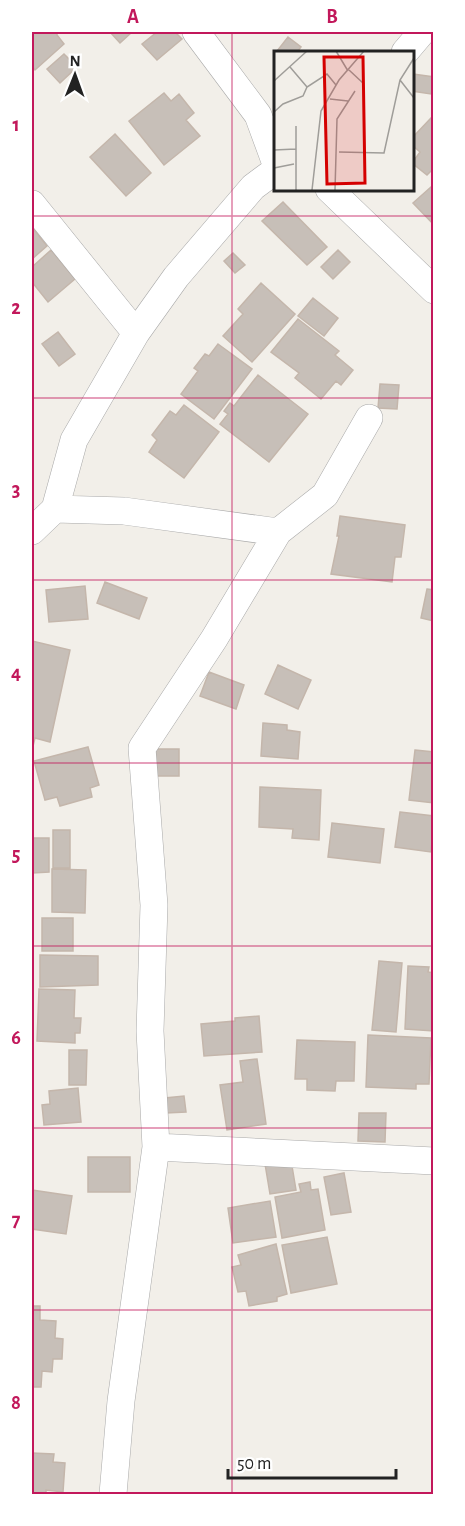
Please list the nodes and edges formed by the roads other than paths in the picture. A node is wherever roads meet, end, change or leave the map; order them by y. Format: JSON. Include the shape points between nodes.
{"nodes":[{"id":1,"x":196,"y":32,"type":"edge"},
{"id":2,"x":422,"y":32,"type":"edge"},
{"id":3,"x":406,"y":51,"type":"edge"},
{"id":4,"x":274,"y":159,"type":"edge"},
{"id":5,"x":274,"y":171,"type":"edge"},
{"id":6,"x":330,"y":190,"type":"edge"},
{"id":7,"x":32,"y":204,"type":"edge"},
{"id":8,"x":434,"y":290,"type":"edge"},
{"id":9,"x":136,"y":333,"type":"junction"},
{"id":10,"x":369,"y":418,"type":"dead end"},
{"id":11,"x":55,"y":509,"type":"junction"},
{"id":12,"x":32,"y":531,"type":"edge"},
{"id":13,"x":278,"y":532,"type":"junction"},
{"id":14,"x":156,"y":1147,"type":"junction"},
{"id":15,"x":434,"y":1161,"type":"edge"},
{"id":16,"x":113,"y":1494,"type":"edge"}],
"edges":[{"from":1,"to":4,"type":"street","via":[[258,115]]},
{"from":2,"to":3,"type":"street"},
{"from":5,"to":9,"type":"street","via":[[253,187],[176,277]]},
{"from":6,"to":8,"type":"street"},
{"from":7,"to":9,"type":"street"},
{"from":9,"to":11,"type":"street","via":[[74,440]]},
{"from":10,"to":13,"type":"street","via":[[325,495]]},
{"from":11,"to":12,"type":"street"},
{"from":11,"to":13,"type":"street","via":[[124,512]]},
{"from":13,"to":14,"type":"street","via":[[214,639],[141,748],[154,905],[150,1031]]},
{"from":14,"to":15,"type":"street"},
{"from":14,"to":16,"type":"street","via":[[121,1401]]}]}
